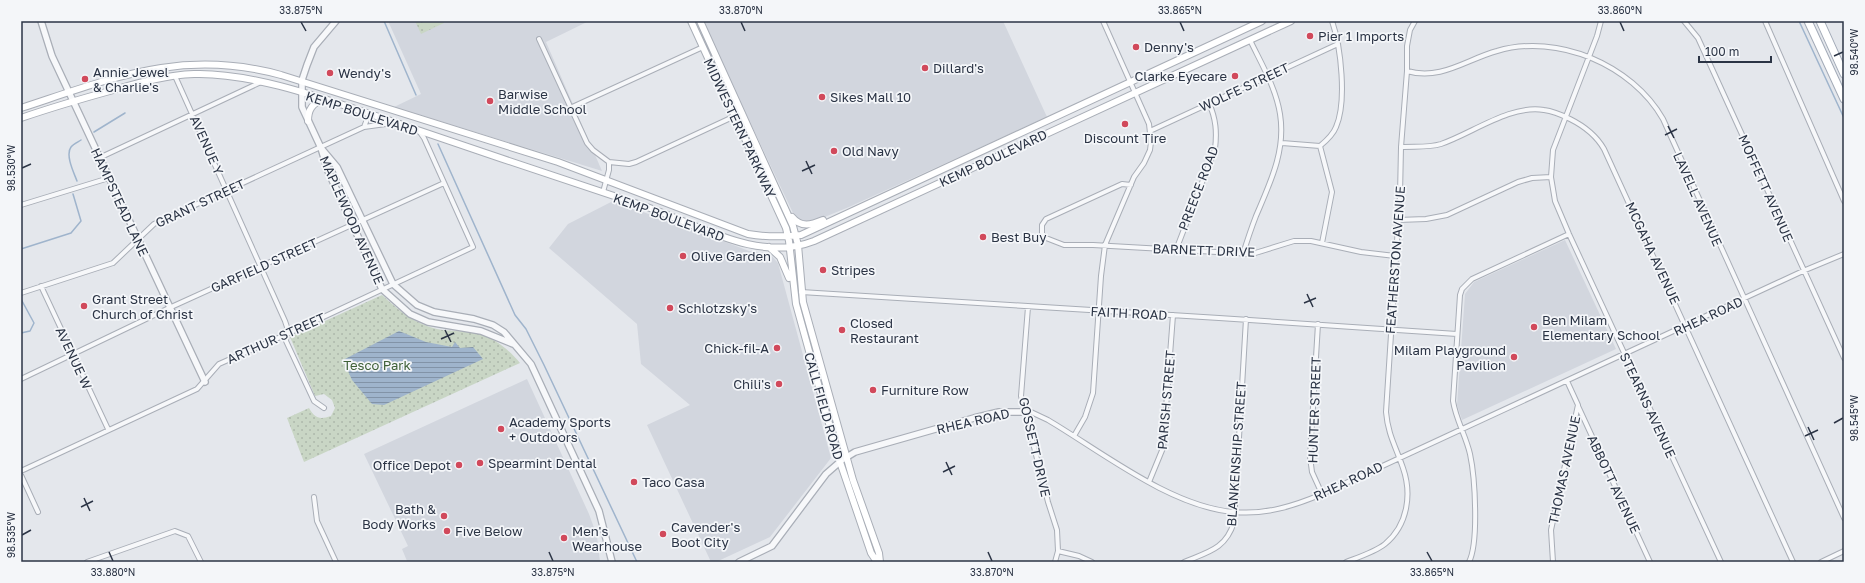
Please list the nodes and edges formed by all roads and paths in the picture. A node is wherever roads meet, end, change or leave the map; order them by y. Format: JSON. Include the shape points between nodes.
{"nodes":[{"id":1,"x":41,"y":21,"type":"edge"},
{"id":2,"x":336,"y":21,"type":"edge"},
{"id":3,"x":691,"y":21,"type":"edge"},
{"id":4,"x":700,"y":21,"type":"edge"},
{"id":5,"x":1103,"y":21,"type":"edge"},
{"id":6,"x":1262,"y":21,"type":"edge"},
{"id":7,"x":1291,"y":21,"type":"edge"},
{"id":8,"x":1332,"y":21,"type":"edge"},
{"id":9,"x":1415,"y":21,"type":"edge"},
{"id":10,"x":1601,"y":21,"type":"edge"},
{"id":11,"x":1684,"y":21,"type":"edge"},
{"id":12,"x":1765,"y":21,"type":"edge"},
{"id":13,"x":1808,"y":21,"type":"edge"},
{"id":14,"x":1820,"y":21,"type":"edge"},
{"id":15,"x":1245,"y":29,"type":"junction"},
{"id":16,"x":539,"y":39,"type":"dead end"},
{"id":17,"x":1250,"y":40,"type":"junction"},
{"id":18,"x":710,"y":44,"type":"junction"},
{"id":19,"x":1338,"y":44,"type":"junction"},
{"id":20,"x":703,"y":47,"type":"junction"},
{"id":21,"x":1588,"y":58,"type":"junction"},
{"id":22,"x":172,"y":65,"type":"junction"},
{"id":23,"x":1407,"y":71,"type":"junction"},
{"id":24,"x":1844,"y":74,"type":"edge"},
{"id":25,"x":175,"y":76,"type":"junction"},
{"id":26,"x":1267,"y":77,"type":"junction"},
{"id":27,"x":262,"y":82,"type":"junction"},
{"id":28,"x":302,"y":82,"type":"junction"},
{"id":29,"x":1130,"y":82,"type":"junction"},
{"id":30,"x":69,"y":93,"type":"junction"},
{"id":31,"x":1135,"y":93,"type":"junction"},
{"id":32,"x":301,"y":94,"type":"junction"},
{"id":33,"x":1844,"y":99,"type":"edge"},
{"id":34,"x":323,"y":100,"type":"junction"},
{"id":35,"x":73,"y":101,"type":"junction"},
{"id":36,"x":1209,"y":103,"type":"junction"},
{"id":37,"x":372,"y":104,"type":"junction"},
{"id":38,"x":21,"y":108,"type":"edge"},
{"id":39,"x":570,"y":108,"type":"junction"},
{"id":40,"x":193,"y":114,"type":"junction"},
{"id":41,"x":369,"y":114,"type":"junction"},
{"id":42,"x":735,"y":116,"type":"junction"},
{"id":43,"x":1565,"y":117,"type":"junction"},
{"id":44,"x":21,"y":118,"type":"edge"},
{"id":45,"x":308,"y":121,"type":"junction"},
{"id":46,"x":394,"y":122,"type":"junction"},
{"id":47,"x":364,"y":128,"type":"junction"},
{"id":48,"x":419,"y":131,"type":"junction"},
{"id":49,"x":1150,"y":131,"type":"junction"},
{"id":50,"x":1282,"y":143,"type":"junction"},
{"id":51,"x":1320,"y":146,"type":"junction"},
{"id":52,"x":1401,"y":147,"type":"junction"},
{"id":53,"x":321,"y":148,"type":"junction"},
{"id":54,"x":526,"y":152,"type":"junction"},
{"id":55,"x":99,"y":158,"type":"junction"},
{"id":56,"x":609,"y":162,"type":"junction"},
{"id":57,"x":522,"y":165,"type":"junction"},
{"id":58,"x":1551,"y":177,"type":"junction"},
{"id":59,"x":109,"y":178,"type":"junction"},
{"id":60,"x":606,"y":180,"type":"junction"},
{"id":61,"x":444,"y":183,"type":"junction"},
{"id":62,"x":1131,"y":185,"type":"junction"},
{"id":63,"x":227,"y":191,"type":"junction"},
{"id":64,"x":603,"y":192,"type":"junction"},
{"id":65,"x":1844,"y":201,"type":"edge"},
{"id":66,"x":785,"y":205,"type":"junction"},
{"id":67,"x":21,"y":206,"type":"edge"},
{"id":68,"x":836,"y":218,"type":"junction"},
{"id":69,"x":362,"y":220,"type":"junction"},
{"id":70,"x":1398,"y":220,"type":"junction"},
{"id":71,"x":352,"y":225,"type":"junction"},
{"id":72,"x":1569,"y":234,"type":"junction"},
{"id":73,"x":788,"y":236,"type":"junction"},
{"id":74,"x":796,"y":236,"type":"junction"},
{"id":75,"x":138,"y":240,"type":"junction"},
{"id":76,"x":1322,"y":243,"type":"junction"},
{"id":77,"x":1105,"y":245,"type":"junction"},
{"id":78,"x":767,"y":246,"type":"junction"},
{"id":79,"x":790,"y":246,"type":"junction"},
{"id":80,"x":798,"y":246,"type":"junction"},
{"id":81,"x":1176,"y":250,"type":"junction"},
{"id":82,"x":1243,"y":254,"type":"junction"},
{"id":83,"x":1844,"y":254,"type":"edge"},
{"id":84,"x":1395,"y":256,"type":"junction"},
{"id":85,"x":260,"y":266,"type":"junction"},
{"id":86,"x":1803,"y":271,"type":"junction"},
{"id":87,"x":393,"y":284,"type":"junction"},
{"id":88,"x":41,"y":286,"type":"junction"},
{"id":89,"x":793,"y":286,"type":"junction"},
{"id":90,"x":382,"y":289,"type":"junction"},
{"id":91,"x":801,"y":292,"type":"junction"},
{"id":92,"x":21,"y":293,"type":"edge"},
{"id":93,"x":1743,"y":299,"type":"junction"},
{"id":94,"x":1028,"y":307,"type":"junction"},
{"id":95,"x":169,"y":308,"type":"junction"},
{"id":96,"x":1099,"y":311,"type":"junction"},
{"id":97,"x":1173,"y":315,"type":"junction"},
{"id":98,"x":1246,"y":320,"type":"junction"},
{"id":99,"x":1318,"y":324,"type":"junction"},
{"id":100,"x":1686,"y":326,"type":"junction"},
{"id":101,"x":1391,"y":329,"type":"junction"},
{"id":102,"x":1457,"y":334,"type":"junction"},
{"id":103,"x":285,"y":335,"type":"junction"},
{"id":104,"x":515,"y":345,"type":"junction"},
{"id":105,"x":72,"y":354,"type":"junction"},
{"id":106,"x":1625,"y":354,"type":"junction"},
{"id":107,"x":818,"y":357,"type":"junction"},
{"id":108,"x":1844,"y":358,"type":"edge"},
{"id":109,"x":811,"y":359,"type":"junction"},
{"id":110,"x":21,"y":379,"type":"edge"},
{"id":111,"x":1567,"y":381,"type":"junction"},
{"id":112,"x":205,"y":382,"type":"junction"},
{"id":113,"x":831,"y":401,"type":"junction"},
{"id":114,"x":823,"y":402,"type":"junction"},
{"id":115,"x":1578,"y":405,"type":"junction"},
{"id":116,"x":324,"y":408,"type":"dead end"},
{"id":117,"x":1024,"y":412,"type":"junction"},
{"id":118,"x":108,"y":429,"type":"junction"},
{"id":119,"x":1461,"y":429,"type":"junction"},
{"id":120,"x":1074,"y":436,"type":"junction"},
{"id":121,"x":1399,"y":458,"type":"junction"},
{"id":122,"x":843,"y":460,"type":"junction"},
{"id":123,"x":21,"y":471,"type":"edge"},
{"id":124,"x":21,"y":475,"type":"edge"},
{"id":125,"x":1149,"y":482,"type":"junction"},
{"id":126,"x":1322,"y":494,"type":"junction"},
{"id":127,"x":314,"y":497,"type":"dead end"},
{"id":128,"x":38,"y":512,"type":"dead end"},
{"id":129,"x":1234,"y":512,"type":"junction"},
{"id":130,"x":1844,"y":518,"type":"edge"},
{"id":131,"x":1058,"y":551,"type":"junction"},
{"id":132,"x":1844,"y":551,"type":"edge"},
{"id":133,"x":88,"y":562,"type":"edge"},
{"id":134,"x":201,"y":562,"type":"edge"},
{"id":135,"x":336,"y":562,"type":"edge"},
{"id":136,"x":612,"y":562,"type":"edge"},
{"id":137,"x":739,"y":562,"type":"edge"},
{"id":138,"x":878,"y":562,"type":"edge"},
{"id":139,"x":1055,"y":562,"type":"edge"},
{"id":140,"x":1092,"y":562,"type":"edge"},
{"id":141,"x":1184,"y":562,"type":"edge"},
{"id":142,"x":1346,"y":562,"type":"edge"},
{"id":143,"x":1470,"y":562,"type":"edge"},
{"id":144,"x":1553,"y":562,"type":"edge"},
{"id":145,"x":1650,"y":562,"type":"edge"},
{"id":146,"x":1721,"y":562,"type":"edge"},
{"id":147,"x":1793,"y":562,"type":"edge"},
{"id":148,"x":1821,"y":562,"type":"edge"}],
"edges":[{"from":1,"to":30,"type":"street","name":"HAMPSTEAD LANE","via":[[52,56]]},
{"from":2,"to":28,"type":"street","name":"MAPLEWOOD AVENUE","via":[[314,47]]},
{"from":3,"to":20,"type":"main road","name":"MIDWESTERN PARKWAY"},
{"from":4,"to":18,"type":"main road","name":"MIDWESTERN PARKWAY"},
{"from":5,"to":29,"type":"street"},
{"from":6,"to":15,"type":"main road","name":"KEMP BOULEVARD"},
{"from":7,"to":17,"type":"main road","name":"KEMP BOULEVARD"},
{"from":8,"to":19,"type":"street"},
{"from":9,"to":23,"type":"street","name":"FEATHERSTON AVENUE","via":[[1410,30],[1407,46]]},
{"from":10,"to":21,"type":"street","name":"STEARNS AVENUE"},
{"from":11,"to":86,"type":"street","name":"MOFFETT AVENUE","via":[[1698,38]]},
{"from":12,"to":65,"type":"street"},
{"from":13,"to":33,"type":"main road"},
{"from":14,"to":24,"type":"main road"},
{"from":15,"to":17,"type":"main road"},
{"from":15,"to":29,"type":"main road","name":"KEMP BOULEVARD"},
{"from":16,"to":39,"type":"street"},
{"from":17,"to":26,"type":"street"},
{"from":17,"to":31,"type":"main road","name":"KEMP BOULEVARD"},
{"from":18,"to":20,"type":"main road"},
{"from":18,"to":66,"type":"main road","name":"MIDWESTERN PARKWAY"},
{"from":19,"to":26,"type":"street","name":"WOLFE STREET"},
{"from":19,"to":51,"type":"street","via":[[1341,62],[1340,114],[1334,131]]},
{"from":20,"to":39,"type":"street"},
{"from":20,"to":42,"type":"main road","name":"MIDWESTERN PARKWAY"},
{"from":21,"to":23,"type":"street","name":"LAVELL AVENUE","via":[[1552,47],[1528,46],[1495,51],[1444,72]]},
{"from":21,"to":43,"type":"street","name":"STEARNS AVENUE"},
{"from":21,"to":93,"type":"street","name":"LAVELL AVENUE","via":[[1625,76],[1642,90],[1657,109]]},
{"from":22,"to":25,"type":"main road"},
{"from":22,"to":28,"type":"main road","name":"KEMP BOULEVARD","via":[[235,65]]},
{"from":22,"to":30,"type":"main road","name":"KEMP BOULEVARD","via":[[130,73]]},
{"from":23,"to":52,"type":"street","name":"FEATHERSTON AVENUE"},
{"from":25,"to":27,"type":"main road","name":"KEMP BOULEVARD","via":[[216,75]]},
{"from":25,"to":35,"type":"main road","name":"KEMP BOULEVARD","via":[[158,78]]},
{"from":25,"to":40,"type":"street","name":"AVENUE Y"},
{"from":26,"to":36,"type":"street","name":"WOLFE STREET"},
{"from":26,"to":50,"type":"street","via":[[1280,112]]},
{"from":27,"to":32,"type":"main road","name":"KEMP BOULEVARD"},
{"from":27,"to":40,"type":"street"},
{"from":28,"to":32,"type":"street","name":"MAPLEWOOD AVENUE"},
{"from":28,"to":37,"type":"main road","name":"KEMP BOULEVARD"},
{"from":29,"to":31,"type":"street"},
{"from":29,"to":68,"type":"main road","name":"KEMP BOULEVARD"},
{"from":30,"to":35,"type":"street","name":"HAMPSTEAD LANE"},
{"from":30,"to":38,"type":"main road","name":"KEMP BOULEVARD"},
{"from":31,"to":49,"type":"street"},
{"from":31,"to":80,"type":"main road","name":"KEMP BOULEVARD","via":[[814,241]]},
{"from":32,"to":34,"type":"main road","name":"KEMP BOULEVARD"},
{"from":32,"to":45,"type":"street","name":"MAPLEWOOD AVENUE","via":[[302,107]]},
{"from":34,"to":41,"type":"main road","name":"KEMP BOULEVARD"},
{"from":34,"to":45,"type":"main road","via":[[313,105]]},
{"from":35,"to":44,"type":"main road","name":"KEMP BOULEVARD"},
{"from":35,"to":55,"type":"street","name":"HAMPSTEAD LANE"},
{"from":36,"to":49,"type":"street","name":"WOLFE STREET"},
{"from":36,"to":81,"type":"street","name":"PREECE ROAD","via":[[1216,122],[1215,149]]},
{"from":37,"to":41,"type":"main road"},
{"from":37,"to":54,"type":"main road","name":"KEMP BOULEVARD"},
{"from":39,"to":56,"type":"street","via":[[587,143]]},
{"from":40,"to":55,"type":"street"},
{"from":40,"to":63,"type":"street","name":"AVENUE Y"},
{"from":41,"to":46,"type":"main road","name":"KEMP BOULEVARD"},
{"from":41,"to":47,"type":"street"},
{"from":42,"to":56,"type":"street","via":[[636,162]]},
{"from":42,"to":73,"type":"main road","name":"MIDWESTERN PARKWAY"},
{"from":43,"to":52,"type":"street","name":"MCGAHA AVENUE","via":[[1543,110],[1524,110],[1439,145]]},
{"from":43,"to":58,"type":"street","name":"STEARNS AVENUE","via":[[1553,150]]},
{"from":43,"to":100,"type":"street","name":"MCGAHA AVENUE","via":[[1588,129],[1601,144]]},
{"from":45,"to":53,"type":"street","name":"MAPLEWOOD AVENUE"},
{"from":46,"to":47,"type":"street","name":"GRANT STREET"},
{"from":46,"to":48,"type":"main road","name":"KEMP BOULEVARD"},
{"from":47,"to":53,"type":"street","name":"GRANT STREET"},
{"from":48,"to":57,"type":"main road","name":"KEMP BOULEVARD"},
{"from":48,"to":61,"type":"street"},
{"from":49,"to":62,"type":"street","via":[[1150,150]]},
{"from":50,"to":51,"type":"street"},
{"from":50,"to":82,"type":"street","via":[[1274,173]]},
{"from":51,"to":76,"type":"street","via":[[1332,192]]},
{"from":52,"to":70,"type":"street","name":"FEATHERSTON AVENUE"},
{"from":53,"to":63,"type":"street","name":"GRANT STREET"},
{"from":53,"to":69,"type":"street","name":"MAPLEWOOD AVENUE","via":[[336,167]]},
{"from":53,"to":71,"type":"street","name":"MAPLEWOOD AVENUE","via":[[328,171]]},
{"from":54,"to":57,"type":"main road"},
{"from":54,"to":60,"type":"main road","name":"KEMP BOULEVARD"},
{"from":55,"to":59,"type":"street","name":"HAMPSTEAD LANE"},
{"from":56,"to":60,"type":"street"},
{"from":57,"to":64,"type":"main road","name":"KEMP BOULEVARD"},
{"from":58,"to":70,"type":"street","via":[[1518,182],[1447,215]]},
{"from":58,"to":72,"type":"street","name":"STEARNS AVENUE","via":[[1558,211]]},
{"from":59,"to":67,"type":"street"},
{"from":59,"to":75,"type":"street","name":"HAMPSTEAD LANE"},
{"from":60,"to":64,"type":"street"},
{"from":60,"to":73,"type":"main road","name":"KEMP BOULEVARD","via":[[748,234]]},
{"from":61,"to":69,"type":"street","name":"GARFIELD STREET"},
{"from":61,"to":87,"type":"street","name":"ARTHUR STREET","via":[[473,247]]},
{"from":62,"to":77,"type":"street"},
{"from":62,"to":77,"type":"street","name":"BARNETT DRIVE","via":[[1122,184],[1108,190],[1049,218],[1042,225],[1042,233],[1054,243]]},
{"from":63,"to":75,"type":"street","name":"GRANT STREET","via":[[154,224]]},
{"from":63,"to":85,"type":"street","name":"AVENUE Y"},
{"from":64,"to":78,"type":"main road","name":"KEMP BOULEVARD","via":[[741,243]]},
{"from":66,"to":68,"type":"main road","via":[[792,218],[800,224],[810,225]]},
{"from":66,"to":74,"type":"main road","name":"MIDWESTERN PARKWAY"},
{"from":68,"to":74,"type":"main road","name":"KEMP BOULEVARD"},
{"from":69,"to":71,"type":"street","name":"GARFIELD STREET"},
{"from":69,"to":87,"type":"street","name":"MAPLEWOOD AVENUE"},
{"from":70,"to":84,"type":"street","name":"FEATHERSTON AVENUE"},
{"from":71,"to":85,"type":"street","name":"GARFIELD STREET"},
{"from":71,"to":90,"type":"street","name":"MAPLEWOOD AVENUE"},
{"from":72,"to":102,"type":"street","via":[[1519,255],[1469,281],[1462,288],[1460,295]]},
{"from":72,"to":106,"type":"street","name":"STEARNS AVENUE"},
{"from":73,"to":74,"type":"main road","name":"KEMP BOULEVARD"},
{"from":73,"to":79,"type":"main road","name":"MIDWESTERN PARKWAY"},
{"from":74,"to":80,"type":"main road","name":"MIDWESTERN PARKWAY"},
{"from":75,"to":88,"type":"street","name":"GRANT STREET","via":[[112,263]]},
{"from":75,"to":95,"type":"street","name":"HAMPSTEAD LANE"},
{"from":76,"to":82,"type":"street","name":"BARNETT DRIVE","via":[[1294,241],[1260,253]]},
{"from":76,"to":84,"type":"street","name":"BARNETT DRIVE","via":[[1361,252]]},
{"from":77,"to":81,"type":"street","name":"BARNETT DRIVE"},
{"from":77,"to":96,"type":"street"},
{"from":78,"to":79,"type":"main road","name":"KEMP BOULEVARD"},
{"from":78,"to":89,"type":"main road","via":[[780,257]]},
{"from":79,"to":80,"type":"main road","name":"KEMP BOULEVARD"},
{"from":79,"to":89,"type":"main road","name":"CALL FIELD ROAD"},
{"from":80,"to":91,"type":"main road","name":"CALL FIELD ROAD"},
{"from":81,"to":82,"type":"street","name":"BARNETT DRIVE"},
{"from":83,"to":86,"type":"street","name":"RHEA ROAD"},
{"from":84,"to":101,"type":"street","name":"FEATHERSTON AVENUE"},
{"from":85,"to":95,"type":"street","name":"GARFIELD STREET"},
{"from":85,"to":103,"type":"street","name":"AVENUE Y","via":[[286,321]]},
{"from":86,"to":93,"type":"street","name":"RHEA ROAD"},
{"from":86,"to":108,"type":"street","name":"MOFFETT AVENUE"},
{"from":87,"to":90,"type":"street","name":"ARTHUR STREET"},
{"from":87,"to":104,"type":"street","name":"MAPLEWOOD AVENUE","via":[[417,305],[434,312],[493,325],[504,332]]},
{"from":88,"to":92,"type":"street","name":"GRANT STREET"},
{"from":88,"to":105,"type":"street","name":"AVENUE W"},
{"from":89,"to":109,"type":"main road","name":"CALL FIELD ROAD"},
{"from":90,"to":103,"type":"street","name":"ARTHUR STREET"},
{"from":90,"to":104,"type":"street","name":"MAPLEWOOD AVENUE","via":[[410,314],[428,322],[481,331]]},
{"from":91,"to":94,"type":"street","name":"FAITH ROAD"},
{"from":91,"to":107,"type":"main road","name":"CALL FIELD ROAD"},
{"from":93,"to":100,"type":"street","name":"RHEA ROAD"},
{"from":93,"to":130,"type":"street","name":"LAVELL AVENUE"},
{"from":94,"to":96,"type":"street","name":"FAITH ROAD"},
{"from":94,"to":117,"type":"street","name":"GOSSETT DRIVE","via":[[1021,396]]},
{"from":95,"to":105,"type":"street","name":"GARFIELD STREET"},
{"from":95,"to":112,"type":"street","name":"HAMPSTEAD LANE"},
{"from":96,"to":97,"type":"street","name":"FAITH ROAD"},
{"from":96,"to":120,"type":"street","via":[[1093,393],[1085,417]]},
{"from":97,"to":98,"type":"street","name":"FAITH ROAD"},
{"from":97,"to":125,"type":"street","name":"PARISH STREET","via":[[1163,448]]},
{"from":98,"to":99,"type":"street","name":"FAITH ROAD"},
{"from":98,"to":129,"type":"street","name":"BLANKENSHIP STREET"},
{"from":99,"to":101,"type":"street","name":"FAITH ROAD"},
{"from":99,"to":126,"type":"street","name":"HUNTER STREET","via":[[1310,457],[1312,472]]},
{"from":100,"to":106,"type":"street","name":"RHEA ROAD"},
{"from":100,"to":147,"type":"street","name":"MCGAHA AVENUE"},
{"from":101,"to":102,"type":"street","name":"FAITH ROAD"},
{"from":101,"to":121,"type":"street","name":"FEATHERSTON AVENUE","via":[[1386,412],[1389,434]]},
{"from":102,"to":119,"type":"street","via":[[1453,401]]},
{"from":103,"to":112,"type":"street","name":"ARTHUR STREET","via":[[219,364]]},
{"from":103,"to":116,"type":"street","name":"AVENUE Y","via":[[314,402]]},
{"from":104,"to":136,"type":"street","name":"MAPLEWOOD AVENUE","via":[[531,364],[599,511]]},
{"from":105,"to":110,"type":"street","name":"GARFIELD STREET"},
{"from":105,"to":118,"type":"street","name":"AVENUE W"},
{"from":106,"to":111,"type":"street","name":"RHEA ROAD"},
{"from":106,"to":146,"type":"street","name":"STEARNS AVENUE"},
{"from":107,"to":109,"type":"main road"},
{"from":107,"to":113,"type":"main road","name":"CALL FIELD ROAD"},
{"from":109,"to":114,"type":"main road","name":"CALL FIELD ROAD"},
{"from":111,"to":115,"type":"street","name":"THOMAS AVENUE"},
{"from":111,"to":119,"type":"street","name":"RHEA ROAD"},
{"from":112,"to":118,"type":"street","name":"ARTHUR STREET","via":[[196,389]]},
{"from":113,"to":114,"type":"main road"},
{"from":113,"to":122,"type":"main road","name":"CALL FIELD ROAD"},
{"from":114,"to":122,"type":"main road","name":"CALL FIELD ROAD"},
{"from":115,"to":144,"type":"street","name":"THOMAS AVENUE","via":[[1551,530]]},
{"from":115,"to":145,"type":"street","name":"ABBOTT AVENUE"},
{"from":117,"to":120,"type":"street","name":"RHEA ROAD","via":[[1031,412],[1048,420]]},
{"from":117,"to":122,"type":"street","name":"RHEA ROAD","via":[[999,412],[974,418],[871,447]]},
{"from":117,"to":131,"type":"street","name":"GOSSETT DRIVE","via":[[1057,530]]},
{"from":118,"to":123,"type":"street","name":"ARTHUR STREET"},
{"from":119,"to":121,"type":"street","name":"RHEA ROAD"},
{"from":119,"to":143,"type":"street","via":[[1470,455],[1472,473],[1475,534]]},
{"from":120,"to":125,"type":"street","name":"RHEA ROAD"},
{"from":121,"to":126,"type":"street","name":"RHEA ROAD"},
{"from":121,"to":142,"type":"street","name":"FEATHERSTON AVENUE","via":[[1407,486],[1407,506],[1402,521],[1386,544]]},
{"from":122,"to":137,"type":"street","via":[[817,485],[775,543]]},
{"from":122,"to":138,"type":"main road","name":"CALL FIELD ROAD","via":[[871,553]]},
{"from":124,"to":128,"type":"street"},
{"from":125,"to":129,"type":"street","name":"RHEA ROAD","via":[[1188,502]]},
{"from":126,"to":129,"type":"street","name":"RHEA ROAD","via":[[1281,508]]},
{"from":127,"to":135,"type":"street","via":[[317,521]]},
{"from":129,"to":141,"type":"street","name":"BLANKENSHIP STREET","via":[[1231,532],[1224,542],[1215,549]]},
{"from":131,"to":139,"type":"street","name":"GOSSETT DRIVE"},
{"from":131,"to":140,"type":"street"},
{"from":132,"to":148,"type":"street"},
{"from":133,"to":134,"type":"street","via":[[175,531],[188,536]]}]}
